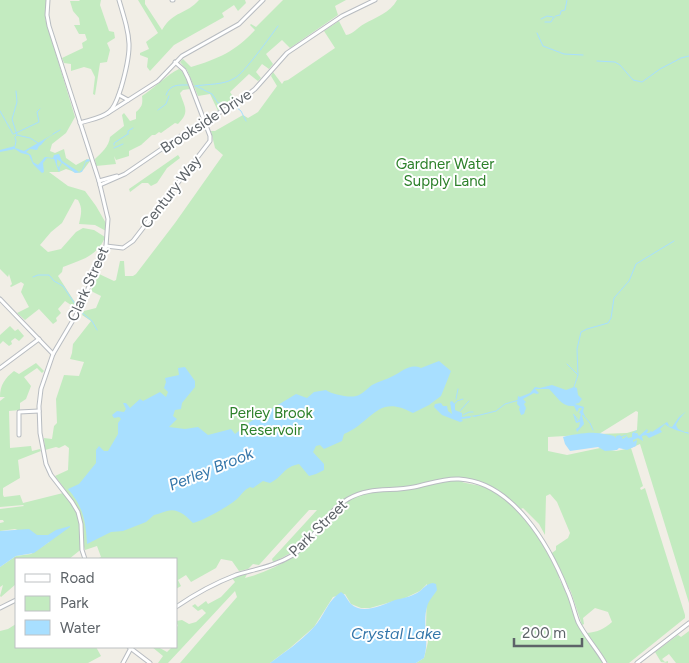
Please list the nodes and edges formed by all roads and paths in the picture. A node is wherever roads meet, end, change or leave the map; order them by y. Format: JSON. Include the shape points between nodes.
{"nodes":[{"id":1,"x":48,"y":0,"type":"edge"},
{"id":2,"x":119,"y":0,"type":"edge"},
{"id":3,"x":263,"y":0,"type":"edge"},
{"id":4,"x":375,"y":0,"type":"edge"},
{"id":5,"x":176,"y":62,"type":"junction"},
{"id":6,"x":118,"y":95,"type":"junction"},
{"id":7,"x":128,"y":100,"type":"junction"},
{"id":8,"x":108,"y":113,"type":"junction"},
{"id":9,"x":204,"y":120,"type":"junction"},
{"id":10,"x":80,"y":123,"type":"junction"},
{"id":11,"x":99,"y":183,"type":"junction"},
{"id":12,"x":106,"y":246,"type":"junction"},
{"id":13,"x":0,"y":299,"type":"edge"},
{"id":14,"x":39,"y":339,"type":"junction"},
{"id":15,"x":52,"y":354,"type":"junction"},
{"id":16,"x":0,"y":368,"type":"edge"},
{"id":17,"x":39,"y":412,"type":"junction"},
{"id":18,"x":20,"y":435,"type":"dead end"},
{"id":19,"x":85,"y":558,"type":"edge"},
{"id":20,"x":15,"y":600,"type":"edge"},
{"id":21,"x":178,"y":607,"type":"edge"},
{"id":22,"x":0,"y":608,"type":"edge"},
{"id":23,"x":689,"y":624,"type":"edge"},
{"id":24,"x":130,"y":648,"type":"edge"},
{"id":25,"x":131,"y":648,"type":"edge"},
{"id":26,"x":123,"y":663,"type":"edge"},
{"id":27,"x":150,"y":663,"type":"edge"},
{"id":28,"x":605,"y":663,"type":"edge"},
{"id":29,"x":637,"y":663,"type":"edge"}],
"edges":[{"from":1,"to":10,"type":"street","name":"Clark Street","via":[[48,26]]},
{"from":2,"to":6,"type":"street","via":[[130,45]]},
{"from":3,"to":5,"type":"street","via":[[239,24],[186,53]]},
{"from":4,"to":9,"type":"street","name":"Brookside Drive","via":[[342,16],[291,51],[253,91]]},
{"from":5,"to":7,"type":"street","via":[[158,81]]},
{"from":5,"to":9,"type":"street","name":"Century Way","via":[[186,73]]},
{"from":6,"to":7,"type":"street"},
{"from":6,"to":8,"type":"street","via":[[116,104]]},
{"from":7,"to":8,"type":"street"},
{"from":8,"to":10,"type":"street"},
{"from":9,"to":11,"type":"street","name":"Brookside Drive","via":[[131,171]]},
{"from":9,"to":12,"type":"street","name":"Century Way","via":[[210,141],[133,241],[124,248]]},
{"from":10,"to":11,"type":"street","name":"Clark Street"},
{"from":11,"to":12,"type":"street","name":"Clark Street","via":[[108,220]]},
{"from":12,"to":15,"type":"street","name":"Clark Street","via":[[78,310]]},
{"from":13,"to":14,"type":"street"},
{"from":14,"to":15,"type":"street"},
{"from":14,"to":16,"type":"street"},
{"from":15,"to":17,"type":"street","name":"Clark Street","via":[[41,389]]},
{"from":17,"to":18,"type":"street","via":[[19,412]]},
{"from":17,"to":19,"type":"street","name":"Clark Street","via":[[46,464],[78,512]]},
{"from":20,"to":22,"type":"street"},
{"from":21,"to":28,"type":"street","name":"Park Street","via":[[227,579],[272,566],[292,555],[308,542],[335,508],[357,494],[448,480],[468,480],[504,496],[538,534],[567,589],[579,624]]},
{"from":23,"to":29,"type":"street"},
{"from":24,"to":26,"type":"street"},
{"from":25,"to":27,"type":"street"}]}
